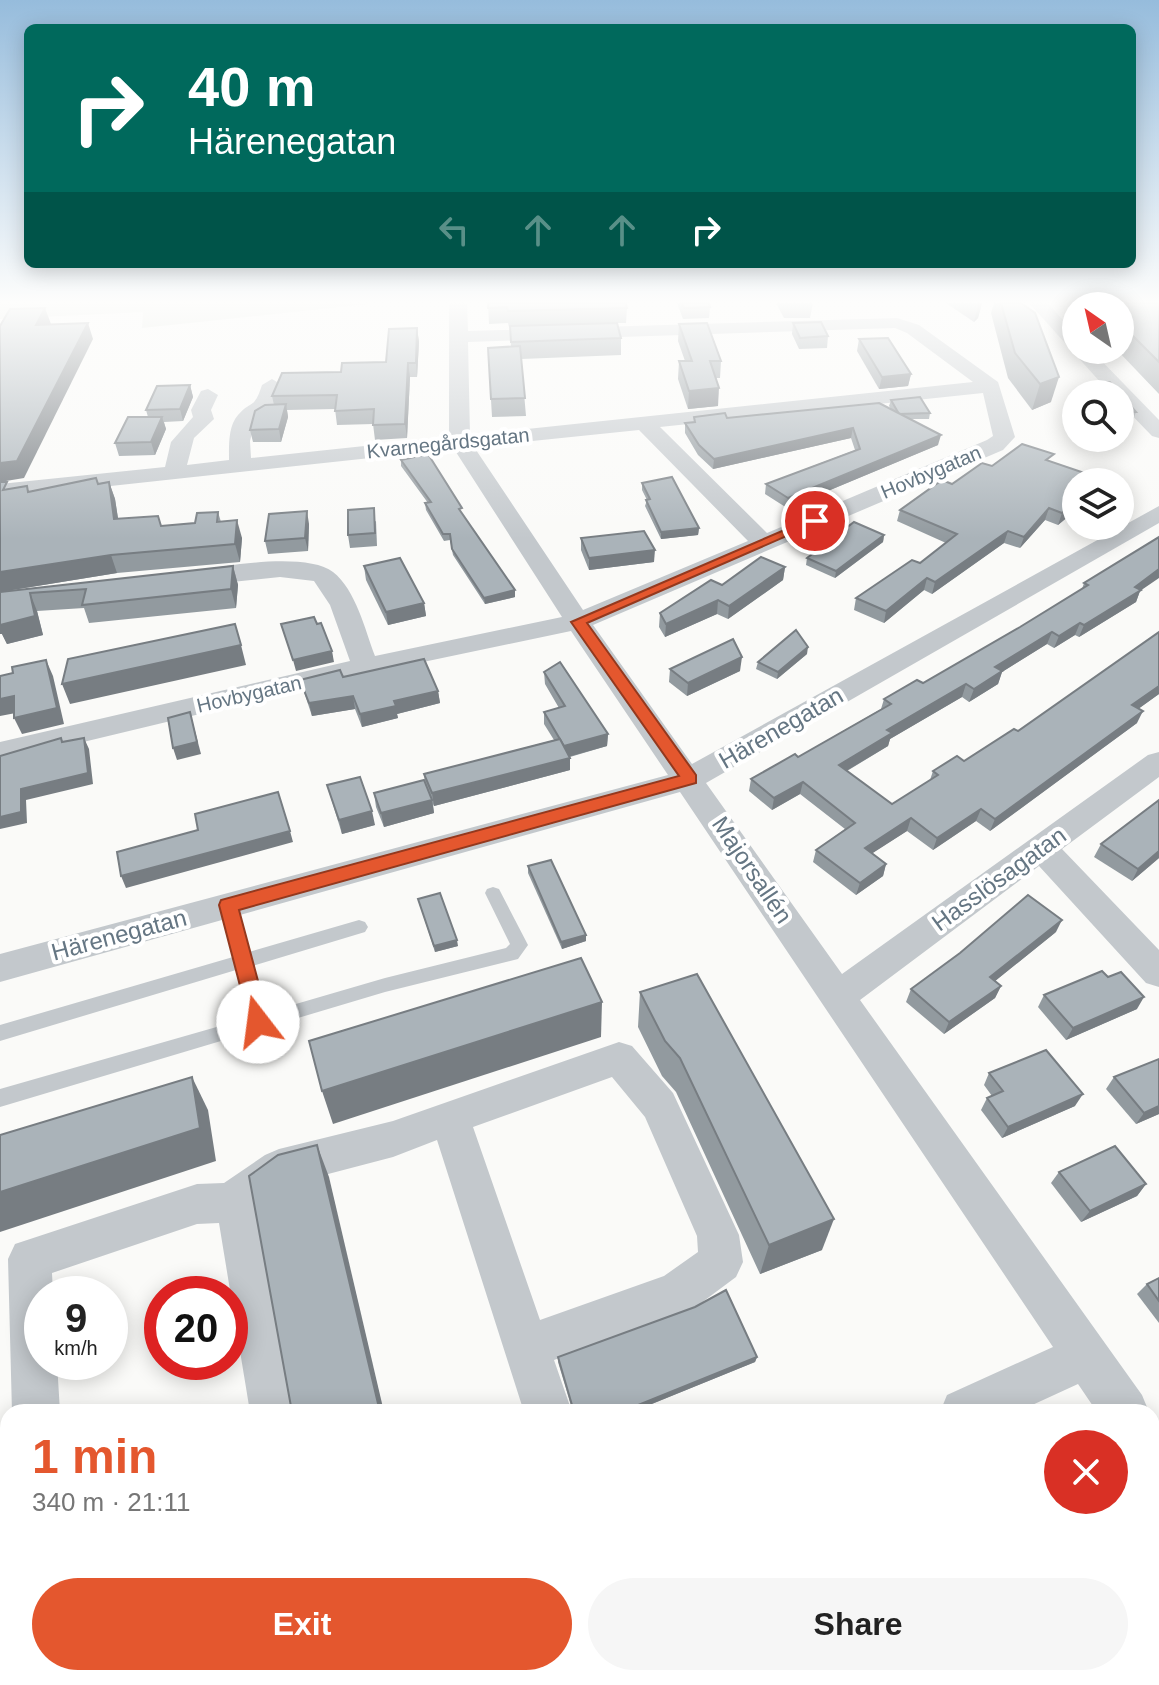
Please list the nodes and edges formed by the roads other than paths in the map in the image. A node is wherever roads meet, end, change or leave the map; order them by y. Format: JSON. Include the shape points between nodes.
{"nodes":[{"id":1,"x":459,"y":382,"type":"edge"},
{"id":2,"x":985,"y":382,"type":"edge"},
{"id":3,"x":1110,"y":382,"type":"edge"},
{"id":4,"x":272,"y":385,"type":"dead end"},
{"id":5,"x":991,"y":386,"type":"junction"},
{"id":6,"x":208,"y":395,"type":"dead end"},
{"id":7,"x":643,"y":422,"type":"junction"},
{"id":8,"x":1159,"y":432,"type":"edge"},
{"id":9,"x":460,"y":442,"type":"junction"},
{"id":10,"x":240,"y":465,"type":"junction"},
{"id":11,"x":175,"y":473,"type":"junction"},
{"id":12,"x":0,"y":491,"type":"edge"},
{"id":13,"x":1159,"y":513,"type":"edge"},
{"id":14,"x":764,"y":543,"type":"junction"},
{"id":15,"x":166,"y":581,"type":"edge"},
{"id":16,"x":578,"y":622,"type":"junction"},
{"id":17,"x":366,"y":666,"type":"junction"},
{"id":18,"x":0,"y":752,"type":"edge"},
{"id":19,"x":1159,"y":762,"type":"edge"},
{"id":20,"x":690,"y":779,"type":"junction"},
{"id":21,"x":1041,"y":848,"type":"junction"},
{"id":22,"x":493,"y":893,"type":"dead end"},
{"id":23,"x":228,"y":905,"type":"junction"},
{"id":24,"x":359,"y":927,"type":"dead end"},
{"id":25,"x":242,"y":962,"type":"junction"},
{"id":26,"x":0,"y":968,"type":"edge"},
{"id":27,"x":1159,"y":973,"type":"edge"},
{"id":28,"x":838,"y":996,"type":"junction"},
{"id":29,"x":258,"y":1022,"type":"junction"},
{"id":30,"x":0,"y":1033,"type":"edge"},
{"id":31,"x":0,"y":1098,"type":"edge"},
{"id":32,"x":457,"y":1115,"type":"junction"},
{"id":33,"x":231,"y":1203,"type":"junction"},
{"id":34,"x":15,"y":1263,"type":"edge"},
{"id":35,"x":527,"y":1347,"type":"junction"},
{"id":36,"x":1086,"y":1356,"type":"junction"},
{"id":37,"x":35,"y":1404,"type":"edge"},
{"id":38,"x":273,"y":1404,"type":"edge"},
{"id":39,"x":545,"y":1404,"type":"edge"},
{"id":40,"x":981,"y":1404,"type":"edge"},
{"id":41,"x":1119,"y":1404,"type":"edge"}],
"edges":[{"from":1,"to":9,"type":"street"},
{"from":2,"to":5,"type":"street"},
{"from":3,"to":8,"type":"street"},
{"from":4,"to":10,"type":"street","via":[[265,407],[246,418],[239,441]]},
{"from":5,"to":7,"type":"street","name":"Kvarnegårdsgatan"},
{"from":5,"to":14,"type":"street","name":"Hovbygatan","via":[[1003,425],[1000,442]]},
{"from":6,"to":11,"type":"street","via":[[201,410],[204,419],[179,443]]},
{"from":7,"to":9,"type":"street","name":"Kvarnegårdsgatan"},
{"from":7,"to":14,"type":"street"},
{"from":9,"to":10,"type":"street","name":"Kvarnegårdsgatan"},
{"from":9,"to":16,"type":"street","name":"Majorsallén"},
{"from":10,"to":11,"type":"street","name":"Kvarnegårdsgatan"},
{"from":11,"to":12,"type":"street","name":"Kvarnegårdsgatan"},
{"from":13,"to":20,"type":"street","name":"Härenegatan"},
{"from":14,"to":16,"type":"street","name":"Hovbygatan"},
{"from":15,"to":17,"type":"street","via":[[316,572],[337,596]]},
{"from":16,"to":17,"type":"street","name":"Hovbygatan"},
{"from":16,"to":20,"type":"street","name":"Majorsallén"},
{"from":17,"to":18,"type":"street","name":"Hovbygatan"},
{"from":19,"to":21,"type":"street","name":"Hasslösagatan"},
{"from":20,"to":23,"type":"street","name":"Härenegatan"},
{"from":20,"to":28,"type":"street","name":"Majorsallén"},
{"from":21,"to":27,"type":"street"},
{"from":21,"to":28,"type":"street","name":"Hasslösagatan"},
{"from":22,"to":29,"type":"lane","via":[[519,945],[512,954]]},
{"from":23,"to":25,"type":"lane"},
{"from":23,"to":26,"type":"street","name":"Härenegatan"},
{"from":24,"to":25,"type":"lane"},
{"from":25,"to":29,"type":"lane"},
{"from":25,"to":30,"type":"lane"},
{"from":28,"to":36,"type":"street","name":"Majorsallén"},
{"from":29,"to":31,"type":"lane"},
{"from":32,"to":33,"type":"street","via":[[393,1139],[279,1168]]},
{"from":32,"to":35,"type":"street","via":[[451,1121]]},
{"from":32,"to":35,"type":"street","via":[[619,1058],[659,1105],[718,1235],[721,1262],[677,1293]]},
{"from":33,"to":34,"type":"street","via":[[197,1204]]},
{"from":33,"to":38,"type":"street","via":[[244,1228]]},
{"from":34,"to":37,"type":"street"},
{"from":35,"to":39,"type":"street"},
{"from":36,"to":40,"type":"street"},
{"from":36,"to":41,"type":"street","name":"Majorsallén"}]}
